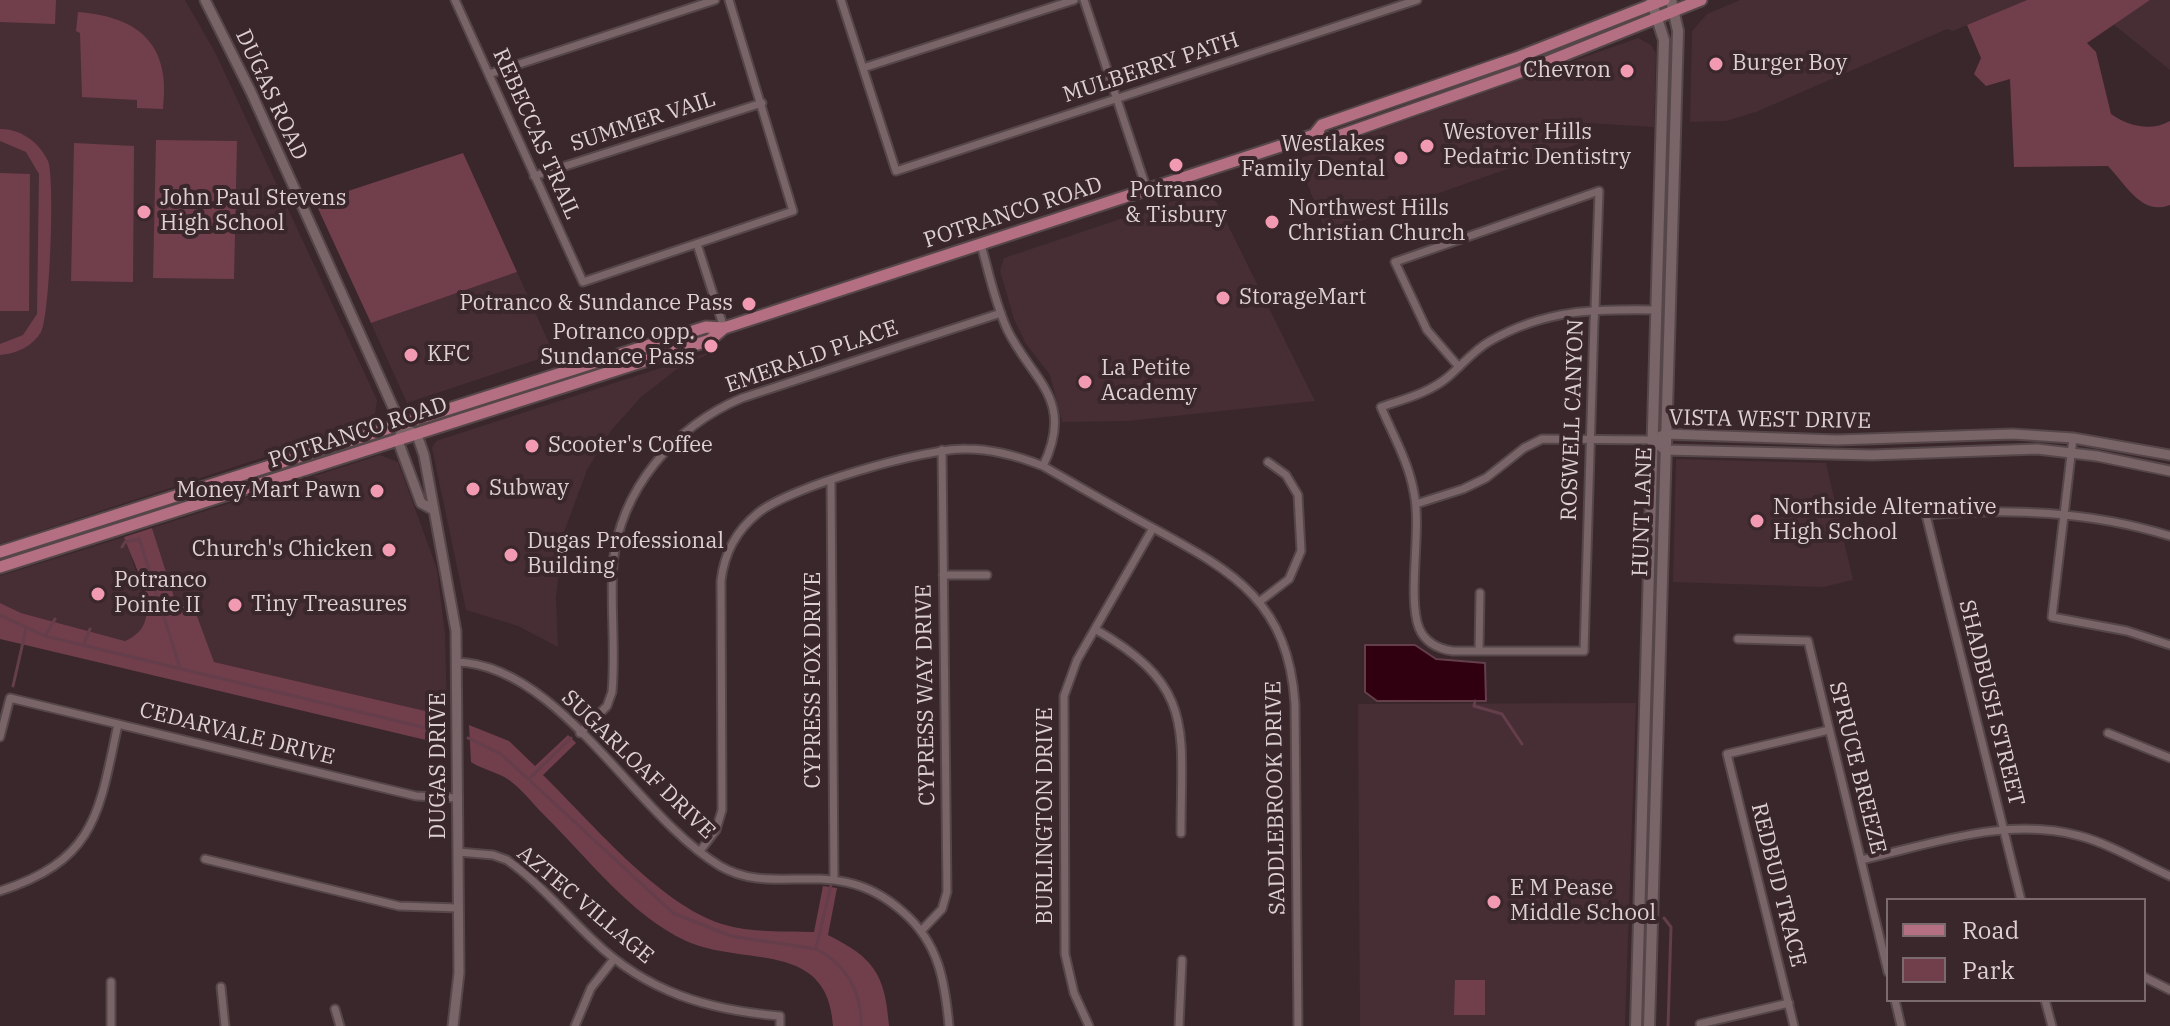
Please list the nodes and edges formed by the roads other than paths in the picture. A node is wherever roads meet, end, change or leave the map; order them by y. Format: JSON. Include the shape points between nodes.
{"nodes":[{"id":1,"x":205,"y":0,"type":"edge"},
{"id":2,"x":455,"y":0,"type":"edge"},
{"id":3,"x":715,"y":0,"type":"edge"},
{"id":4,"x":729,"y":0,"type":"edge"},
{"id":5,"x":841,"y":0,"type":"edge"},
{"id":6,"x":1074,"y":0,"type":"edge"},
{"id":7,"x":1084,"y":0,"type":"edge"},
{"id":8,"x":1417,"y":0,"type":"edge"},
{"id":9,"x":1701,"y":0,"type":"edge"},
{"id":10,"x":1656,"y":2,"type":"edge"},
{"id":11,"x":1673,"y":5,"type":"edge"},
{"id":12,"x":1658,"y":18,"type":"junction"},
{"id":13,"x":1532,"y":52,"type":"junction"},
{"id":14,"x":1516,"y":58,"type":"junction"},
{"id":15,"x":1537,"y":66,"type":"junction"},
{"id":16,"x":863,"y":68,"type":"junction"},
{"id":17,"x":489,"y":74,"type":"junction"},
{"id":18,"x":1437,"y":87,"type":"junction"},
{"id":19,"x":1455,"y":96,"type":"junction"},
{"id":20,"x":1116,"y":98,"type":"junction"},
{"id":21,"x":762,"y":103,"type":"junction"},
{"id":22,"x":1662,"y":124,"type":"junction"},
{"id":23,"x":1353,"y":131,"type":"junction"},
{"id":24,"x":1314,"y":135,"type":"junction"},
{"id":25,"x":534,"y":176,"type":"junction"},
{"id":26,"x":1673,"y":185,"type":"junction"},
{"id":27,"x":1147,"y":190,"type":"junction"},
{"id":28,"x":697,"y":244,"type":"junction"},
{"id":29,"x":981,"y":245,"type":"junction"},
{"id":30,"x":1595,"y":309,"type":"junction"},
{"id":31,"x":1657,"y":310,"type":"junction"},
{"id":32,"x":1001,"y":313,"type":"junction"},
{"id":33,"x":724,"y":328,"type":"junction"},
{"id":34,"x":1459,"y":367,"type":"junction"},
{"id":35,"x":401,"y":425,"type":"junction"},
{"id":36,"x":1666,"y":434,"type":"junction"},
{"id":37,"x":417,"y":435,"type":"junction"},
{"id":38,"x":1704,"y":435,"type":"junction"},
{"id":39,"x":2073,"y":438,"type":"junction"},
{"id":40,"x":1590,"y":439,"type":"junction"},
{"id":41,"x":1652,"y":440,"type":"junction"},
{"id":42,"x":1872,"y":440,"type":"junction"},
{"id":43,"x":398,"y":441,"type":"junction"},
{"id":44,"x":942,"y":450,"type":"junction"},
{"id":45,"x":1665,"y":450,"type":"junction"},
{"id":46,"x":1704,"y":451,"type":"junction"},
{"id":47,"x":2071,"y":452,"type":"junction"},
{"id":48,"x":1872,"y":455,"type":"junction"},
{"id":49,"x":2170,"y":455,"type":"edge"},
{"id":50,"x":1268,"y":462,"type":"dead end"},
{"id":51,"x":1043,"y":466,"type":"junction"},
{"id":52,"x":2170,"y":471,"type":"edge"},
{"id":53,"x":831,"y":482,"type":"junction"},
{"id":54,"x":1416,"y":504,"type":"junction"},
{"id":55,"x":432,"y":509,"type":"junction"},
{"id":56,"x":2065,"y":514,"type":"junction"},
{"id":57,"x":1153,"y":528,"type":"junction"},
{"id":58,"x":2170,"y":536,"type":"edge"},
{"id":59,"x":0,"y":552,"type":"edge"},
{"id":60,"x":0,"y":567,"type":"edge"},
{"id":61,"x":1648,"y":573,"type":"junction"},
{"id":62,"x":1661,"y":574,"type":"junction"},
{"id":63,"x":943,"y":575,"type":"junction"},
{"id":64,"x":987,"y":575,"type":"dead end"},
{"id":65,"x":1480,"y":593,"type":"dead end"},
{"id":66,"x":1259,"y":602,"type":"junction"},
{"id":67,"x":1095,"y":629,"type":"junction"},
{"id":68,"x":1738,"y":639,"type":"dead end"},
{"id":69,"x":2170,"y":645,"type":"edge"},
{"id":70,"x":1479,"y":651,"type":"junction"},
{"id":71,"x":457,"y":662,"type":"junction"},
{"id":72,"x":118,"y":724,"type":"junction"},
{"id":73,"x":1829,"y":730,"type":"junction"},
{"id":74,"x":580,"y":733,"type":"junction"},
{"id":75,"x":2108,"y":733,"type":"dead end"},
{"id":76,"x":0,"y":737,"type":"edge"},
{"id":77,"x":2170,"y":758,"type":"edge"},
{"id":78,"x":1642,"y":777,"type":"junction"},
{"id":79,"x":1655,"y":778,"type":"junction"},
{"id":80,"x":458,"y":798,"type":"junction"},
{"id":81,"x":2004,"y":829,"type":"junction"},
{"id":82,"x":1181,"y":833,"type":"dead end"},
{"id":83,"x":700,"y":851,"type":"junction"},
{"id":84,"x":458,"y":852,"type":"junction"},
{"id":85,"x":205,"y":859,"type":"dead end"},
{"id":86,"x":1861,"y":860,"type":"junction"},
{"id":87,"x":2170,"y":876,"type":"edge"},
{"id":88,"x":834,"y":877,"type":"junction"},
{"id":89,"x":0,"y":891,"type":"edge"},
{"id":90,"x":2021,"y":898,"type":"edge"},
{"id":91,"x":458,"y":908,"type":"junction"},
{"id":92,"x":921,"y":931,"type":"junction"},
{"id":93,"x":614,"y":959,"type":"junction"},
{"id":94,"x":1182,"y":960,"type":"dead end"},
{"id":95,"x":1886,"y":964,"type":"edge"},
{"id":96,"x":2146,"y":978,"type":"edge"},
{"id":97,"x":1637,"y":980,"type":"junction"},
{"id":98,"x":1650,"y":981,"type":"junction"},
{"id":99,"x":111,"y":982,"type":"dead end"},
{"id":100,"x":221,"y":987,"type":"dead end"},
{"id":101,"x":2170,"y":990,"type":"edge"},
{"id":102,"x":1895,"y":1002,"type":"edge"},
{"id":103,"x":2046,"y":1002,"type":"edge"},
{"id":104,"x":1789,"y":1003,"type":"junction"},
{"id":105,"x":335,"y":1009,"type":"dead end"},
{"id":106,"x":1700,"y":1024,"type":"edge"},
{"id":107,"x":111,"y":1026,"type":"edge"},
{"id":108,"x":225,"y":1026,"type":"edge"},
{"id":109,"x":340,"y":1026,"type":"edge"},
{"id":110,"x":453,"y":1026,"type":"edge"},
{"id":111,"x":575,"y":1026,"type":"edge"},
{"id":112,"x":780,"y":1026,"type":"edge"},
{"id":113,"x":949,"y":1026,"type":"edge"},
{"id":114,"x":1089,"y":1026,"type":"edge"},
{"id":115,"x":1179,"y":1026,"type":"edge"},
{"id":116,"x":1298,"y":1026,"type":"edge"},
{"id":117,"x":1636,"y":1026,"type":"edge"},
{"id":118,"x":1649,"y":1026,"type":"edge"},
{"id":119,"x":1794,"y":1026,"type":"edge"},
{"id":120,"x":1901,"y":1026,"type":"edge"},
{"id":121,"x":2052,"y":1026,"type":"edge"}],
"edges":[{"from":1,"to":35,"type":"street","name":"DUGAS ROAD"},
{"from":2,"to":17,"type":"street","name":"REBECCAS TRAIL"},
{"from":3,"to":17,"type":"street"},
{"from":4,"to":21,"type":"street"},
{"from":5,"to":16,"type":"street"},
{"from":6,"to":16,"type":"street"},
{"from":7,"to":20,"type":"street"},
{"from":8,"to":20,"type":"street","name":"MULBERRY PATH"},
{"from":9,"to":11,"type":"main road","name":"POTRANCO ROAD"},
{"from":10,"to":12,"type":"main road","name":"HUNT LANE"},
{"from":10,"to":13,"type":"main road","name":"POTRANCO ROAD"},
{"from":11,"to":12,"type":"main road","name":"POTRANCO ROAD"},
{"from":11,"to":26,"type":"main road","name":"HUNT LANE","via":[[1678,31]]},
{"from":12,"to":15,"type":"main road","name":"POTRANCO ROAD"},
{"from":12,"to":22,"type":"main road","name":"HUNT LANE","via":[[1664,40]]},
{"from":13,"to":14,"type":"main road","name":"POTRANCO ROAD"},
{"from":13,"to":15,"type":"main road"},
{"from":14,"to":18,"type":"main road","name":"POTRANCO ROAD"},
{"from":14,"to":19,"type":"main road","via":[[1460,85]]},
{"from":15,"to":19,"type":"main road","name":"POTRANCO ROAD"},
{"from":16,"to":20,"type":"street","name":"MULBERRY PATH","via":[[896,171]]},
{"from":17,"to":25,"type":"street","name":"REBECCAS TRAIL"},
{"from":18,"to":23,"type":"main road","via":[[1355,122]]},
{"from":18,"to":24,"type":"main road","name":"POTRANCO ROAD","via":[[1322,125]]},
{"from":19,"to":23,"type":"main road","name":"POTRANCO ROAD"},
{"from":20,"to":27,"type":"street"},
{"from":21,"to":25,"type":"street","name":"SUMMER VAIL"},
{"from":21,"to":28,"type":"street","via":[[793,211]]},
{"from":22,"to":26,"type":"main road","via":[[1669,127],[1668,179]]},
{"from":22,"to":31,"type":"main road","name":"HUNT LANE"},
{"from":23,"to":24,"type":"main road","name":"POTRANCO ROAD","via":[[1330,139]]},
{"from":24,"to":27,"type":"main road","name":"POTRANCO ROAD"},
{"from":25,"to":28,"type":"street","name":"REBECCAS TRAIL","via":[[583,282]]},
{"from":26,"to":36,"type":"main road","name":"HUNT LANE"},
{"from":27,"to":29,"type":"main road","name":"POTRANCO ROAD"},
{"from":28,"to":33,"type":"street"},
{"from":29,"to":32,"type":"street"},
{"from":29,"to":33,"type":"main road","name":"POTRANCO ROAD"},
{"from":30,"to":31,"type":"street"},
{"from":30,"to":34,"type":"street","via":[[1567,312],[1506,333],[1478,348]]},
{"from":30,"to":34,"type":"street","name":"ROSWELL CANYON","via":[[1599,191],[1395,262],[1427,330]]},
{"from":30,"to":40,"type":"street","name":"ROSWELL CANYON"},
{"from":31,"to":41,"type":"main road","name":"HUNT LANE"},
{"from":32,"to":51,"type":"street","via":[[1049,396],[1053,432]]},
{"from":32,"to":74,"type":"street","name":"EMERALD PLACE","via":[[751,394],[719,408],[677,439],[643,481],[620,530],[613,574],[612,692],[607,706]]},
{"from":33,"to":35,"type":"main road","name":"POTRANCO ROAD","via":[[706,327]]},
{"from":33,"to":37,"type":"main road","name":"POTRANCO ROAD","via":[[710,340]]},
{"from":34,"to":54,"type":"street","via":[[1428,390],[1381,407],[1409,472]]},
{"from":35,"to":37,"type":"street"},
{"from":35,"to":43,"type":"street"},
{"from":35,"to":59,"type":"main road","name":"POTRANCO ROAD"},
{"from":36,"to":38,"type":"street","name":"VISTA WEST DRIVE"},
{"from":36,"to":41,"type":"street","name":"VISTA WEST DRIVE"},
{"from":36,"to":45,"type":"main road","name":"HUNT LANE"},
{"from":37,"to":43,"type":"main road","name":"POTRANCO ROAD"},
{"from":37,"to":55,"type":"street","name":"DUGAS DRIVE"},
{"from":38,"to":42,"type":"street","name":"VISTA WEST DRIVE"},
{"from":38,"to":46,"type":"street"},
{"from":39,"to":42,"type":"street","name":"VISTA WEST DRIVE","via":[[1991,434]]},
{"from":39,"to":47,"type":"street"},
{"from":39,"to":49,"type":"street","name":"VISTA WEST DRIVE"},
{"from":40,"to":41,"type":"street"},
{"from":40,"to":54,"type":"street","via":[[1536,442],[1486,478]]},
{"from":40,"to":70,"type":"street","name":"ROSWELL CANYON","via":[[1584,651]]},
{"from":41,"to":45,"type":"street","name":"VISTA WEST DRIVE"},
{"from":41,"to":61,"type":"main road","name":"HUNT LANE"},
{"from":42,"to":48,"type":"street"},
{"from":43,"to":55,"type":"street","name":"DUGAS DRIVE","via":[[421,503]]},
{"from":43,"to":60,"type":"main road","name":"POTRANCO ROAD"},
{"from":44,"to":51,"type":"street","name":"SADDLEBROOK DRIVE","via":[[997,451]]},
{"from":44,"to":53,"type":"street","name":"SADDLEBROOK DRIVE"},
{"from":44,"to":63,"type":"street","name":"CYPRESS WAY DRIVE"},
{"from":45,"to":46,"type":"street","name":"VISTA WEST DRIVE"},
{"from":45,"to":62,"type":"main road","name":"HUNT LANE"},
{"from":46,"to":48,"type":"street","name":"VISTA WEST DRIVE"},
{"from":47,"to":48,"type":"street","name":"VISTA WEST DRIVE","via":[[2005,448]]},
{"from":47,"to":52,"type":"street","name":"VISTA WEST DRIVE"},
{"from":47,"to":56,"type":"street"},
{"from":50,"to":66,"type":"street","via":[[1286,475],[1298,495],[1301,551],[1289,579]]},
{"from":51,"to":57,"type":"street","name":"SADDLEBROOK DRIVE"},
{"from":53,"to":83,"type":"street","name":"SADDLEBROOK DRIVE","via":[[762,510],[741,531],[727,557],[721,590],[722,808],[716,830]]},
{"from":53,"to":88,"type":"street","name":"CYPRESS FOX DRIVE"},
{"from":54,"to":70,"type":"street","via":[[1420,629],[1440,648]]},
{"from":55,"to":71,"type":"street","name":"DUGAS DRIVE","via":[[452,595]]},
{"from":56,"to":58,"type":"street"},
{"from":56,"to":69,"type":"street","via":[[2052,617]]},
{"from":56,"to":81,"type":"street","name":"SHADBUSH STREET","via":[[1926,515]]},
{"from":57,"to":66,"type":"street","name":"SADDLEBROOK DRIVE","via":[[1217,563]]},
{"from":57,"to":67,"type":"street","name":"BURLINGTON DRIVE"},
{"from":61,"to":62,"type":"main road"},
{"from":61,"to":78,"type":"main road","name":"HUNT LANE"},
{"from":62,"to":79,"type":"main road","name":"HUNT LANE"},
{"from":63,"to":64,"type":"street"},
{"from":63,"to":92,"type":"street","name":"CYPRESS WAY DRIVE","via":[[947,892],[942,909]]},
{"from":65,"to":70,"type":"street"},
{"from":66,"to":116,"type":"street","name":"SADDLEBROOK DRIVE","via":[[1284,645],[1294,684]]},
{"from":67,"to":82,"type":"street","via":[[1140,657],[1170,697],[1180,733]]},
{"from":67,"to":114,"type":"street","name":"BURLINGTON DRIVE","via":[[1067,684],[1062,725],[1065,954]]},
{"from":68,"to":73,"type":"street","name":"SPRUCE BREEZE","via":[[1808,641]]},
{"from":71,"to":74,"type":"street","name":"SUGARLOAF DRIVE","via":[[493,669],[526,684]]},
{"from":71,"to":80,"type":"street","name":"DUGAS DRIVE"},
{"from":72,"to":76,"type":"street","name":"CEDARVALE DRIVE","via":[[10,698]]},
{"from":72,"to":80,"type":"street","name":"CEDARVALE DRIVE","via":[[416,796]]},
{"from":72,"to":89,"type":"street","via":[[104,790],[79,844],[44,875]]},
{"from":73,"to":86,"type":"street","name":"SPRUCE BREEZE"},
{"from":73,"to":104,"type":"street","name":"REDBUD TRACE","via":[[1727,754]]},
{"from":74,"to":83,"type":"street","name":"SUGARLOAF DRIVE"},
{"from":75,"to":77,"type":"street"},
{"from":78,"to":79,"type":"main road"},
{"from":78,"to":97,"type":"main road","name":"HUNT LANE"},
{"from":79,"to":98,"type":"main road","name":"HUNT LANE"},
{"from":80,"to":84,"type":"street","name":"DUGAS DRIVE"},
{"from":81,"to":86,"type":"street"},
{"from":81,"to":87,"type":"street","via":[[2084,837]]},
{"from":81,"to":90,"type":"street","name":"SHADBUSH STREET"},
{"from":83,"to":88,"type":"street","name":"SUGARLOAF DRIVE","via":[[719,865],[749,875]]},
{"from":84,"to":91,"type":"street","name":"DUGAS DRIVE"},
{"from":84,"to":93,"type":"street","name":"AZTEC VILLAGE","via":[[493,855],[514,865]]},
{"from":85,"to":91,"type":"street","via":[[399,906]]},
{"from":86,"to":95,"type":"street","name":"SPRUCE BREEZE"},
{"from":88,"to":92,"type":"street","name":"SUGARLOAF DRIVE","via":[[883,896]]},
{"from":91,"to":110,"type":"street","name":"DUGAS DRIVE"},
{"from":92,"to":113,"type":"street","name":"SUGARLOAF DRIVE","via":[[943,976]]},
{"from":93,"to":111,"type":"street","via":[[591,988]]},
{"from":93,"to":112,"type":"street","name":"AZTEC VILLAGE","via":[[680,998],[735,1012],[780,1016]]},
{"from":94,"to":115,"type":"street"},
{"from":96,"to":101,"type":"street"},
{"from":97,"to":98,"type":"main road"},
{"from":97,"to":117,"type":"main road","name":"HUNT LANE"},
{"from":98,"to":118,"type":"main road","name":"HUNT LANE"},
{"from":99,"to":107,"type":"street"},
{"from":100,"to":108,"type":"street"},
{"from":102,"to":120,"type":"street"},
{"from":103,"to":121,"type":"street"},
{"from":104,"to":106,"type":"street"},
{"from":104,"to":119,"type":"street","name":"REDBUD TRACE"},
{"from":105,"to":109,"type":"street"}]}
